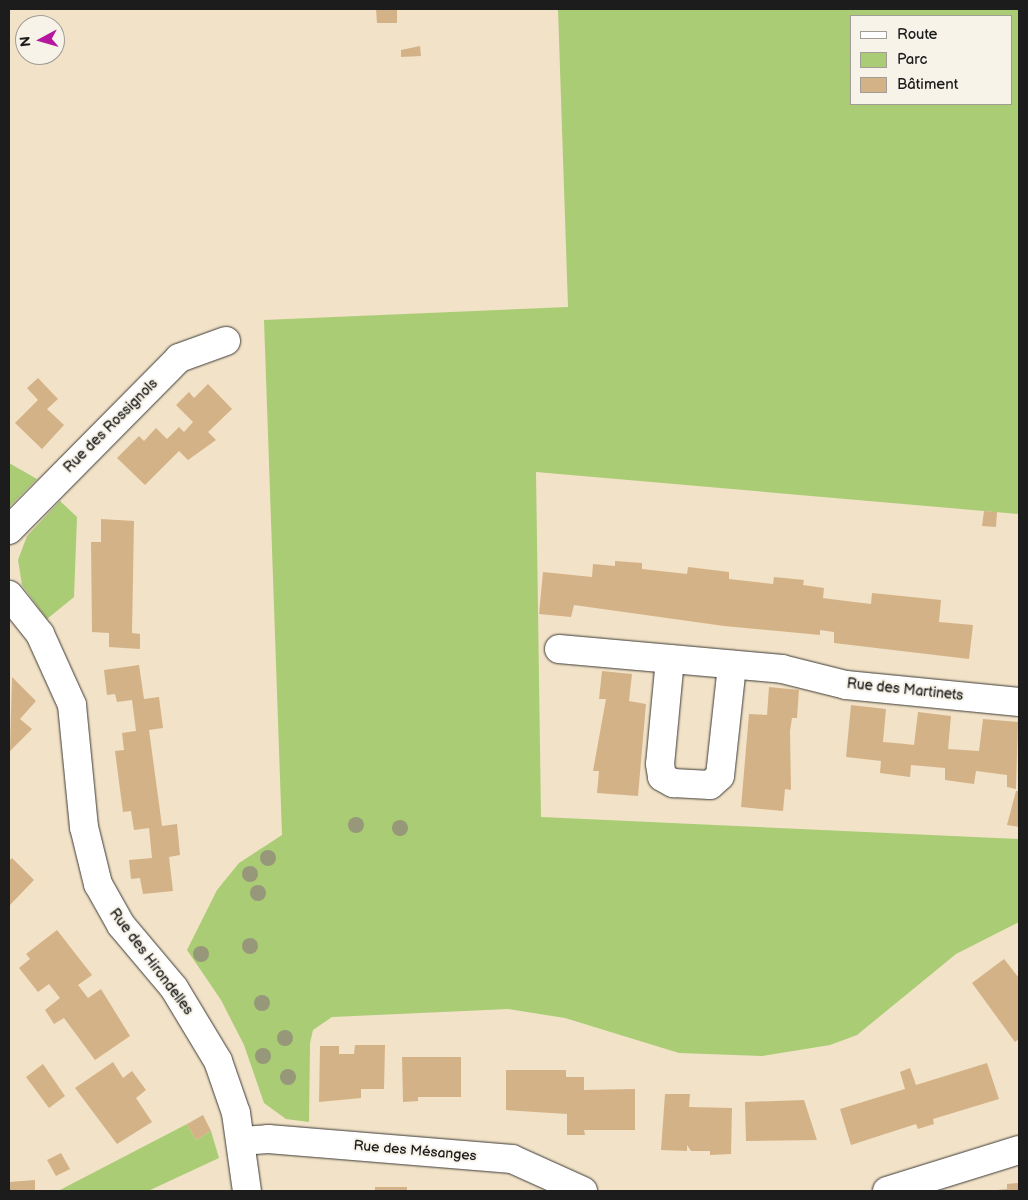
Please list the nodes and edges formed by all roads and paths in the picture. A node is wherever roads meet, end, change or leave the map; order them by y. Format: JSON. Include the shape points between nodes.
{"nodes":[{"id":1,"x":226,"y":341,"type":"dead end"},
{"id":2,"x":9,"y":530,"type":"edge"},
{"id":3,"x":9,"y":595,"type":"edge"},
{"id":4,"x":559,"y":649,"type":"dead end"},
{"id":5,"x":670,"y":659,"type":"junction"},
{"id":6,"x":732,"y":665,"type":"junction"},
{"id":7,"x":1019,"y":702,"type":"edge"},
{"id":8,"x":241,"y":1141,"type":"junction"},
{"id":9,"x":1019,"y":1150,"type":"edge"},
{"id":10,"x":247,"y":1191,"type":"edge"},
{"id":11,"x":583,"y":1191,"type":"edge"},
{"id":12,"x":886,"y":1191,"type":"edge"}],
"edges":[{"from":1,"to":2,"type":"street","name":"Rue des Rossignols","via":[[178,358]]},
{"from":3,"to":8,"type":"street","name":"Rue des Hirondelles","via":[[40,634],[72,705],[84,827],[98,884],[121,925],[174,988],[205,1036],[228,1088]]},
{"from":4,"to":5,"type":"street","name":"Rue des Martinets"},
{"from":5,"to":6,"type":"street","name":"Rue des Martinets"},
{"from":5,"to":6,"type":"street","via":[[660,764],[662,778],[673,783],[710,785],[720,776]]},
{"from":6,"to":7,"type":"street","name":"Rue des Martinets","via":[[782,669],[854,686]]},
{"from":8,"to":10,"type":"street","name":"Rue des Hirondelles"},
{"from":8,"to":11,"type":"street","name":"Rue des Mésanges","via":[[268,1139],[512,1159]]},
{"from":9,"to":12,"type":"street"}]}
